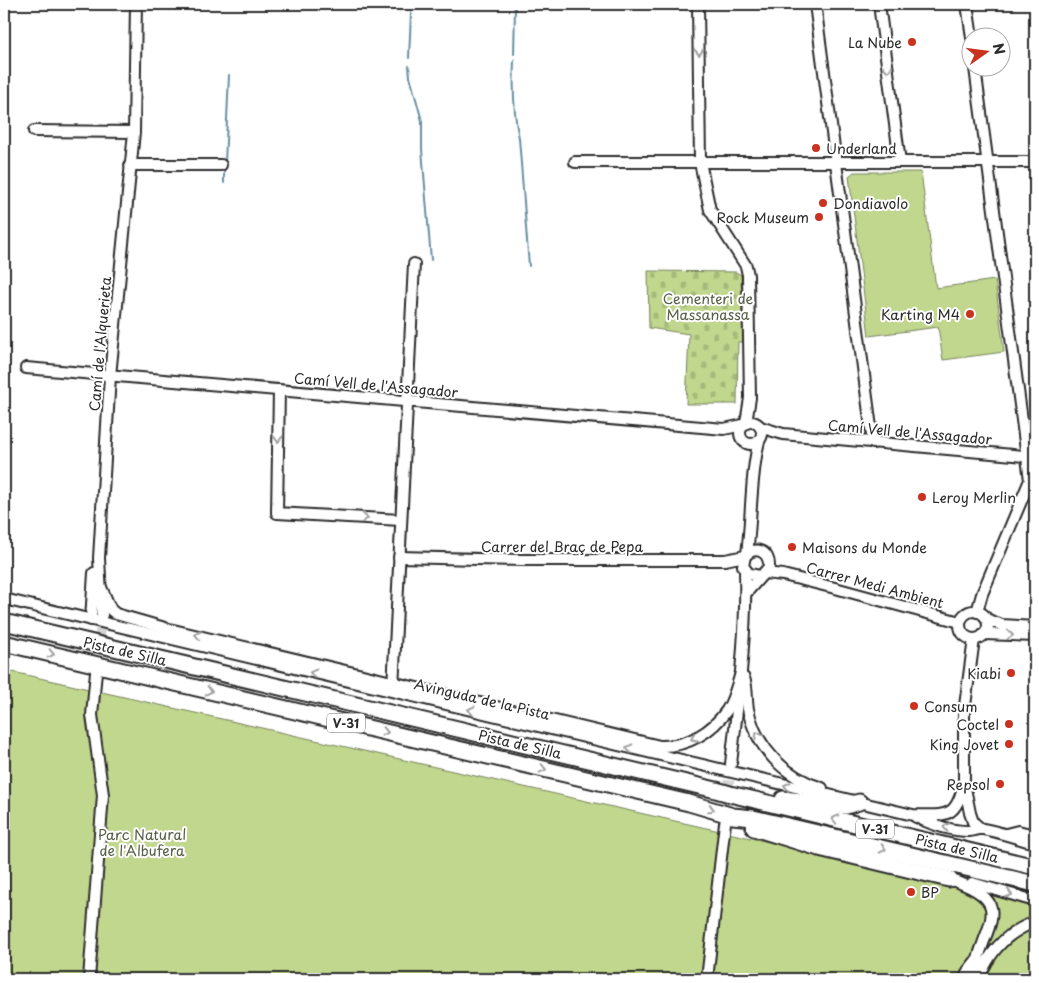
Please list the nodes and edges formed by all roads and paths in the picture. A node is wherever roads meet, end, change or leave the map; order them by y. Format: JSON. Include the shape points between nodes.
{"nodes":[{"id":1,"x":136,"y":4,"type":"edge"},
{"id":2,"x":698,"y":4,"type":"edge"},
{"id":3,"x":815,"y":4,"type":"edge"},
{"id":4,"x":879,"y":4,"type":"edge"},
{"id":5,"x":967,"y":4,"type":"edge"},
{"id":6,"x":971,"y":28,"type":"edge"},
{"id":7,"x":976,"y":78,"type":"edge"},
{"id":8,"x":34,"y":131,"type":"dead end"},
{"id":9,"x":134,"y":132,"type":"junction"},
{"id":10,"x":988,"y":161,"type":"junction"},
{"id":11,"x":575,"y":162,"type":"dead end"},
{"id":12,"x":700,"y":162,"type":"junction"},
{"id":13,"x":836,"y":162,"type":"junction"},
{"id":14,"x":900,"y":162,"type":"junction"},
{"id":15,"x":1035,"y":162,"type":"edge"},
{"id":16,"x":130,"y":165,"type":"junction"},
{"id":17,"x":221,"y":165,"type":"dead end"},
{"id":18,"x":414,"y":264,"type":"dead end"},
{"id":19,"x":26,"y":368,"type":"dead end"},
{"id":20,"x":110,"y":376,"type":"junction"},
{"id":21,"x":279,"y":390,"type":"junction"},
{"id":22,"x":750,"y":398,"type":"junction"},
{"id":23,"x":407,"y":401,"type":"junction"},
{"id":24,"x":745,"y":424,"type":"junction"},
{"id":25,"x":759,"y":426,"type":"junction"},
{"id":26,"x":724,"y":429,"type":"junction"},
{"id":27,"x":783,"y":434,"type":"junction"},
{"id":28,"x":743,"y":440,"type":"junction"},
{"id":29,"x":759,"y":440,"type":"junction"},
{"id":30,"x":874,"y":443,"type":"junction"},
{"id":31,"x":1032,"y":457,"type":"edge"},
{"id":32,"x":754,"y":461,"type":"junction"},
{"id":33,"x":401,"y":520,"type":"junction"},
{"id":34,"x":750,"y":531,"type":"junction"},
{"id":35,"x":758,"y":550,"type":"junction"},
{"id":36,"x":399,"y":557,"type":"junction"},
{"id":37,"x":99,"y":558,"type":"junction"},
{"id":38,"x":745,"y":562,"type":"junction"},
{"id":39,"x":769,"y":563,"type":"junction"},
{"id":40,"x":762,"y":574,"type":"junction"},
{"id":41,"x":783,"y":575,"type":"junction"},
{"id":42,"x":100,"y":585,"type":"junction"},
{"id":43,"x":746,"y":593,"type":"junction"},
{"id":44,"x":4,"y":599,"type":"edge"},
{"id":45,"x":977,"y":612,"type":"junction"},
{"id":46,"x":102,"y":615,"type":"tunnel mouth"},
{"id":47,"x":986,"y":619,"type":"junction"},
{"id":48,"x":91,"y":620,"type":"junction"},
{"id":49,"x":4,"y":622,"type":"edge"},
{"id":50,"x":960,"y":622,"type":"junction"},
{"id":51,"x":1035,"y":627,"type":"edge"},
{"id":52,"x":166,"y":628,"type":"junction"},
{"id":53,"x":147,"y":633,"type":"junction"},
{"id":54,"x":984,"y":634,"type":"junction"},
{"id":55,"x":1035,"y":636,"type":"edge"},
{"id":56,"x":974,"y":639,"type":"junction"},
{"id":57,"x":4,"y":643,"type":"edge"},
{"id":58,"x":214,"y":644,"type":"junction"},
{"id":59,"x":242,"y":651,"type":"junction"},
{"id":60,"x":96,"y":672,"type":"tunnel mouth"},
{"id":61,"x":741,"y":673,"type":"junction"},
{"id":62,"x":393,"y":687,"type":"junction"},
{"id":63,"x":731,"y":764,"type":"tunnel mouth"},
{"id":64,"x":964,"y":784,"type":"junction"},
{"id":65,"x":716,"y":790,"type":"junction"},
{"id":66,"x":835,"y":796,"type":"junction"},
{"id":67,"x":859,"y":802,"type":"junction"},
{"id":68,"x":954,"y":810,"type":"junction"},
{"id":69,"x":912,"y":815,"type":"junction"},
{"id":70,"x":729,"y":819,"type":"junction"},
{"id":71,"x":977,"y":825,"type":"junction"},
{"id":72,"x":1006,"y":834,"type":"junction"},
{"id":73,"x":1035,"y":835,"type":"edge"},
{"id":74,"x":1035,"y":843,"type":"edge"},
{"id":75,"x":1035,"y":867,"type":"edge"},
{"id":76,"x":949,"y":879,"type":"junction"},
{"id":77,"x":1035,"y":884,"type":"edge"},
{"id":78,"x":1035,"y":901,"type":"edge"},
{"id":79,"x":1035,"y":922,"type":"edge"},
{"id":80,"x":977,"y":959,"type":"junction"},
{"id":81,"x":89,"y":979,"type":"edge"},
{"id":82,"x":707,"y":979,"type":"edge"},
{"id":83,"x":965,"y":979,"type":"edge"},
{"id":84,"x":974,"y":979,"type":"edge"},
{"id":85,"x":980,"y":979,"type":"edge"}],
"edges":[{"from":1,"to":9,"type":"street","name":"Camí de l'Alquerieta"},
{"from":2,"to":12,"type":"street","one_way":true},
{"from":3,"to":13,"type":"street"},
{"from":4,"to":14,"type":"street","one_way":true},
{"from":5,"to":6,"type":"street"},
{"from":7,"to":10,"type":"street"},
{"from":8,"to":9,"type":"street"},
{"from":9,"to":16,"type":"street","name":"Camí de l'Alquerieta"},
{"from":10,"to":14,"type":"street"},
{"from":10,"to":15,"type":"street"},
{"from":10,"to":31,"type":"street"},
{"from":11,"to":12,"type":"street"},
{"from":12,"to":13,"type":"street"},
{"from":12,"to":22,"type":"street","via":[[710,210],[746,266],[748,275]]},
{"from":13,"to":14,"type":"street"},
{"from":13,"to":30,"type":"street"},
{"from":16,"to":17,"type":"street"},
{"from":16,"to":20,"type":"street","name":"Camí de l'Alquerieta"},
{"from":18,"to":23,"type":"street"},
{"from":19,"to":20,"type":"street","name":"Camí Vell de l'Assagador"},
{"from":20,"to":21,"type":"street","name":"Camí Vell de l'Assagador"},
{"from":20,"to":37,"type":"street","name":"Camí de l'Alquerieta"},
{"from":21,"to":23,"type":"street","name":"Camí Vell de l'Assagador"},
{"from":21,"to":33,"type":"street","one_way":true,"via":[[277,513]]},
{"from":22,"to":24,"type":"street"},
{"from":22,"to":25,"type":"street"},
{"from":23,"to":26,"type":"street","name":"Camí Vell de l'Assagador"},
{"from":23,"to":33,"type":"street"},
{"from":24,"to":25,"type":"street","via":[[752,422]]},
{"from":24,"to":26,"type":"street","name":"Camí Vell de l'Assagador"},
{"from":24,"to":28,"type":"street","via":[[740,430]]},
{"from":25,"to":27,"type":"street","name":"Camí Vell de l'Assagador"},
{"from":25,"to":29,"type":"street","via":[[762,433]]},
{"from":26,"to":28,"type":"street","name":"Camí Vell de l'Assagador"},
{"from":27,"to":29,"type":"street","name":"Camí Vell de l'Assagador"},
{"from":27,"to":30,"type":"street","name":"Camí Vell de l'Assagador"},
{"from":28,"to":29,"type":"street","via":[[752,444]]},
{"from":28,"to":32,"type":"street"},
{"from":29,"to":32,"type":"street"},
{"from":30,"to":31,"type":"street","name":"Camí Vell de l'Assagador"},
{"from":31,"to":45,"type":"street","via":[[1030,480]]},
{"from":32,"to":34,"type":"street"},
{"from":33,"to":36,"type":"street"},
{"from":34,"to":35,"type":"street"},
{"from":34,"to":38,"type":"street"},
{"from":35,"to":38,"type":"street","via":[[752,550]]},
{"from":35,"to":39,"type":"street","via":[[766,554]]},
{"from":36,"to":38,"type":"street","name":"Carrer del Braç de Pepa"},
{"from":36,"to":62,"type":"street"},
{"from":37,"to":42,"type":"street","name":"Camí de l'Alquerieta"},
{"from":37,"to":48,"type":"street","name":"Camí de l'Alquerieta","via":[[94,573]]},
{"from":38,"to":40,"type":"street","via":[[754,576]]},
{"from":38,"to":43,"type":"street"},
{"from":39,"to":40,"type":"street"},
{"from":39,"to":41,"type":"street","name":"Carrer Medi Ambient"},
{"from":40,"to":41,"type":"street","name":"Carrer Medi Ambient"},
{"from":40,"to":43,"type":"street"},
{"from":41,"to":50,"type":"street","name":"Carrer Medi Ambient"},
{"from":42,"to":46,"type":"street","name":"Camí de l'Alquerieta"},
{"from":42,"to":52,"type":"street","name":"Avinguda de la Pista","via":[[116,614]]},
{"from":43,"to":61,"type":"street"},
{"from":44,"to":48,"type":"street","name":"Avinguda de la Pista"},
{"from":45,"to":47,"type":"street"},
{"from":45,"to":50,"type":"street","via":[[966,613]]},
{"from":47,"to":51,"type":"street","via":[[1002,625]]},
{"from":47,"to":54,"type":"street"},
{"from":48,"to":53,"type":"street","name":"Avinguda de la Pista"},
{"from":49,"to":65,"type":"highway","name":"Pista de Silla","number":"V-31"},
{"from":50,"to":56,"type":"street","via":[[962,632]]},
{"from":52,"to":53,"type":"street"},
{"from":58,"to":52,"type":"street","name":"Avinguda de la Pista","one_way":true},
{"from":53,"to":58,"type":"street","name":"Avinguda de la Pista"},
{"from":54,"to":55,"type":"street","one_way":true},
{"from":54,"to":56,"type":"street"},
{"from":56,"to":64,"type":"street","via":[[964,713]]},
{"from":57,"to":70,"type":"highway","name":"Pista de Silla","number":"V-31","one_way":true,"via":[[689,803]]},
{"from":58,"to":59,"type":"street","name":"Avinguda de la Pista"},
{"from":58,"to":59,"type":"street"},
{"from":62,"to":59,"type":"street","name":"Avinguda de la Pista","one_way":true},
{"from":60,"to":81,"type":"street","via":[[92,715],[102,795]]},
{"from":61,"to":62,"type":"street","name":"Avinguda de la Pista","one_way":true,"via":[[733,698],[718,720],[696,737],[671,746]]},
{"from":61,"to":63,"type":"street"},
{"from":66,"to":61,"type":"street","one_way":true,"via":[[788,772],[764,748],[748,710]]},
{"from":66,"to":62,"type":"street","name":"Avinguda de la Pista","one_way":true},
{"from":64,"to":68,"type":"street"},
{"from":64,"to":71,"type":"street"},
{"from":65,"to":67,"type":"highway","via":[[732,787],[790,800],[846,806]]},
{"from":75,"to":65,"type":"highway","name":"Pista de Silla","number":"V-31","one_way":true},
{"from":66,"to":67,"type":"street","name":"Avinguda de la Pista"},
{"from":67,"to":69,"type":"street","name":"Avinguda de la Pista"},
{"from":68,"to":69,"type":"street","name":"Avinguda de la Pista","via":[[940,815]]},
{"from":68,"to":71,"type":"street"},
{"from":71,"to":69,"type":"street","one_way":true,"via":[[968,831],[927,822]]},
{"from":70,"to":76,"type":"highway","via":[[819,848]]},
{"from":70,"to":77,"type":"highway","name":"Pista de Silla","number":"V-31","one_way":true,"via":[[754,818]]},
{"from":70,"to":82,"type":"street"},
{"from":71,"to":72,"type":"street"},
{"from":72,"to":73,"type":"street","via":[[1018,831]]},
{"from":72,"to":74,"type":"street"},
{"from":76,"to":78,"type":"street","one_way":true},
{"from":76,"to":80,"type":"street","via":[[976,889],[989,903],[992,916]]},
{"from":79,"to":85,"type":"street","via":[[1002,941],[988,960]]},
{"from":80,"to":83,"type":"street"},
{"from":80,"to":84,"type":"street"}]}
